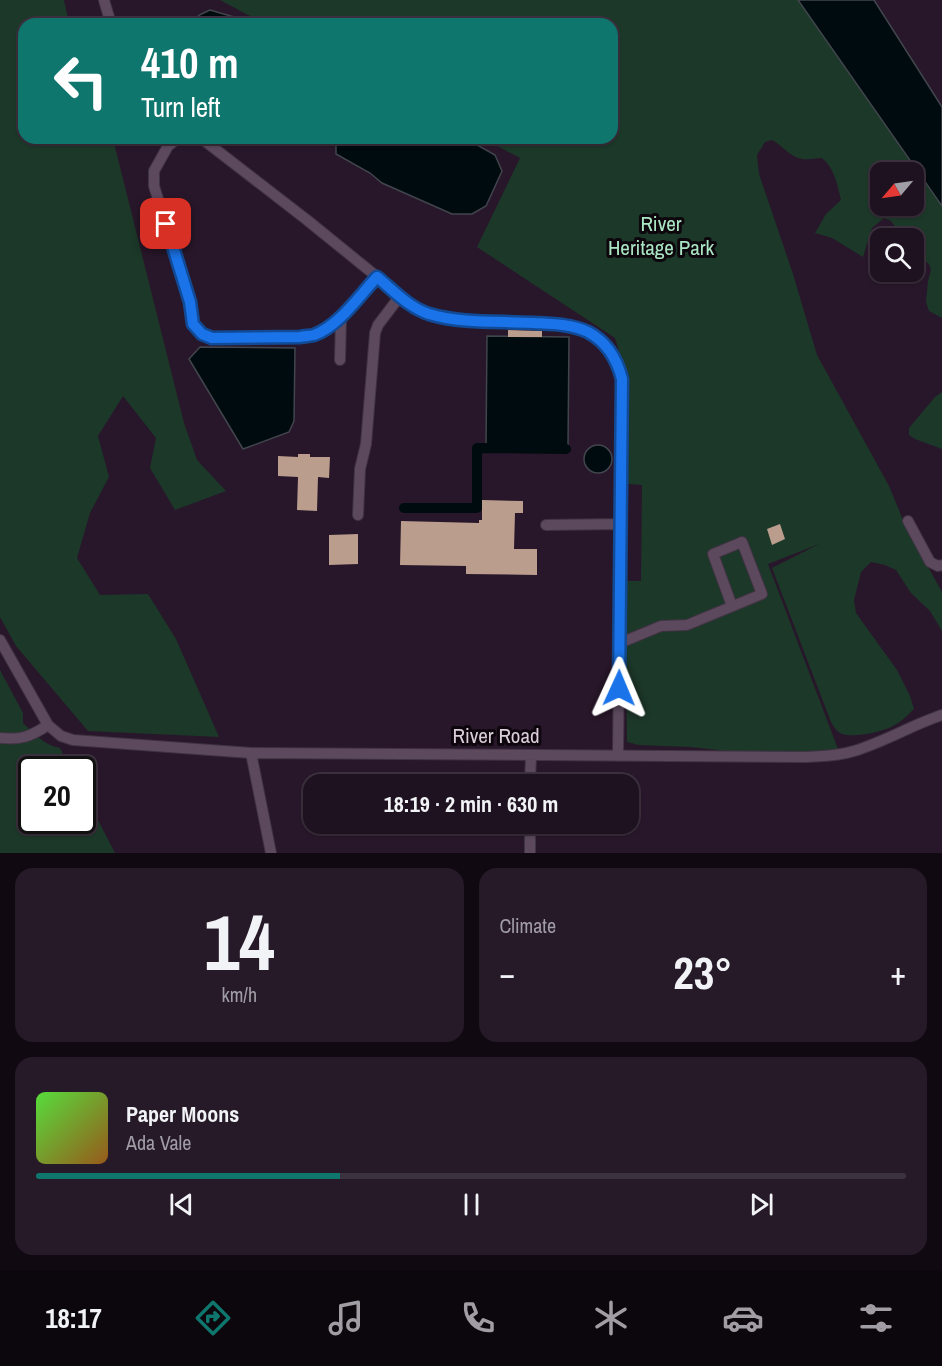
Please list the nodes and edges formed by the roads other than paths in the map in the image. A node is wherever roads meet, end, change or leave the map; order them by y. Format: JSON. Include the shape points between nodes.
{"nodes":[{"id":1,"x":104,"y":0,"type":"edge"},
{"id":2,"x":109,"y":18,"type":"edge"},
{"id":3,"x":170,"y":144,"type":"edge"},
{"id":4,"x":209,"y":144,"type":"edge"},
{"id":5,"x":377,"y":277,"type":"junction"},
{"id":6,"x":400,"y":296,"type":"junction"},
{"id":7,"x":341,"y":317,"type":"junction"},
{"id":8,"x":340,"y":360,"type":"dead end"},
{"id":9,"x":358,"y":515,"type":"dead end"},
{"id":10,"x":908,"y":521,"type":"dead end"},
{"id":11,"x":621,"y":524,"type":"junction"},
{"id":12,"x":546,"y":525,"type":"dead end"},
{"id":13,"x":942,"y":565,"type":"edge"},
{"id":14,"x":732,"y":606,"type":"junction"},
{"id":15,"x":0,"y":640,"type":"edge"},
{"id":16,"x":620,"y":643,"type":"junction"},
{"id":17,"x":941,"y":719,"type":"edge"},
{"id":18,"x":48,"y":725,"type":"junction"},
{"id":19,"x":0,"y":738,"type":"edge"},
{"id":20,"x":251,"y":753,"type":"junction"},
{"id":21,"x":531,"y":756,"type":"junction"},
{"id":22,"x":618,"y":756,"type":"junction"},
{"id":23,"x":531,"y":774,"type":"edge"},
{"id":24,"x":530,"y":834,"type":"edge"},
{"id":25,"x":271,"y":853,"type":"edge"},
{"id":26,"x":530,"y":853,"type":"edge"}],
"edges":[{"from":1,"to":2,"type":"street"},
{"from":3,"to":7,"type":"street","via":[[154,171],[154,186],[190,302],[193,324],[202,334],[212,338],[300,337],[326,329]]},
{"from":4,"to":5,"type":"street"},
{"from":5,"to":6,"type":"street"},
{"from":5,"to":7,"type":"street"},
{"from":6,"to":9,"type":"street","via":[[375,333]]},
{"from":6,"to":11,"type":"street","via":[[418,310],[450,319],[573,327],[607,347],[622,379]]},
{"from":7,"to":8,"type":"street"},
{"from":10,"to":13,"type":"street","via":[[930,562]]},
{"from":11,"to":12,"type":"street"},
{"from":11,"to":16,"type":"street"},
{"from":14,"to":14,"type":"street","via":[[762,594],[742,542],[712,554]]},
{"from":14,"to":16,"type":"street","via":[[687,625],[661,626]]},
{"from":15,"to":18,"type":"street"},
{"from":16,"to":22,"type":"street"},
{"from":17,"to":22,"type":"street","name":"River Road","via":[[855,751],[829,756]]},
{"from":18,"to":19,"type":"street","via":[[19,739]]},
{"from":18,"to":20,"type":"street","name":"River Road","via":[[73,740]]},
{"from":20,"to":21,"type":"street","name":"River Road"},
{"from":20,"to":25,"type":"street"},
{"from":21,"to":22,"type":"street","name":"River Road"},
{"from":21,"to":23,"type":"street"},
{"from":24,"to":26,"type":"street"}]}
